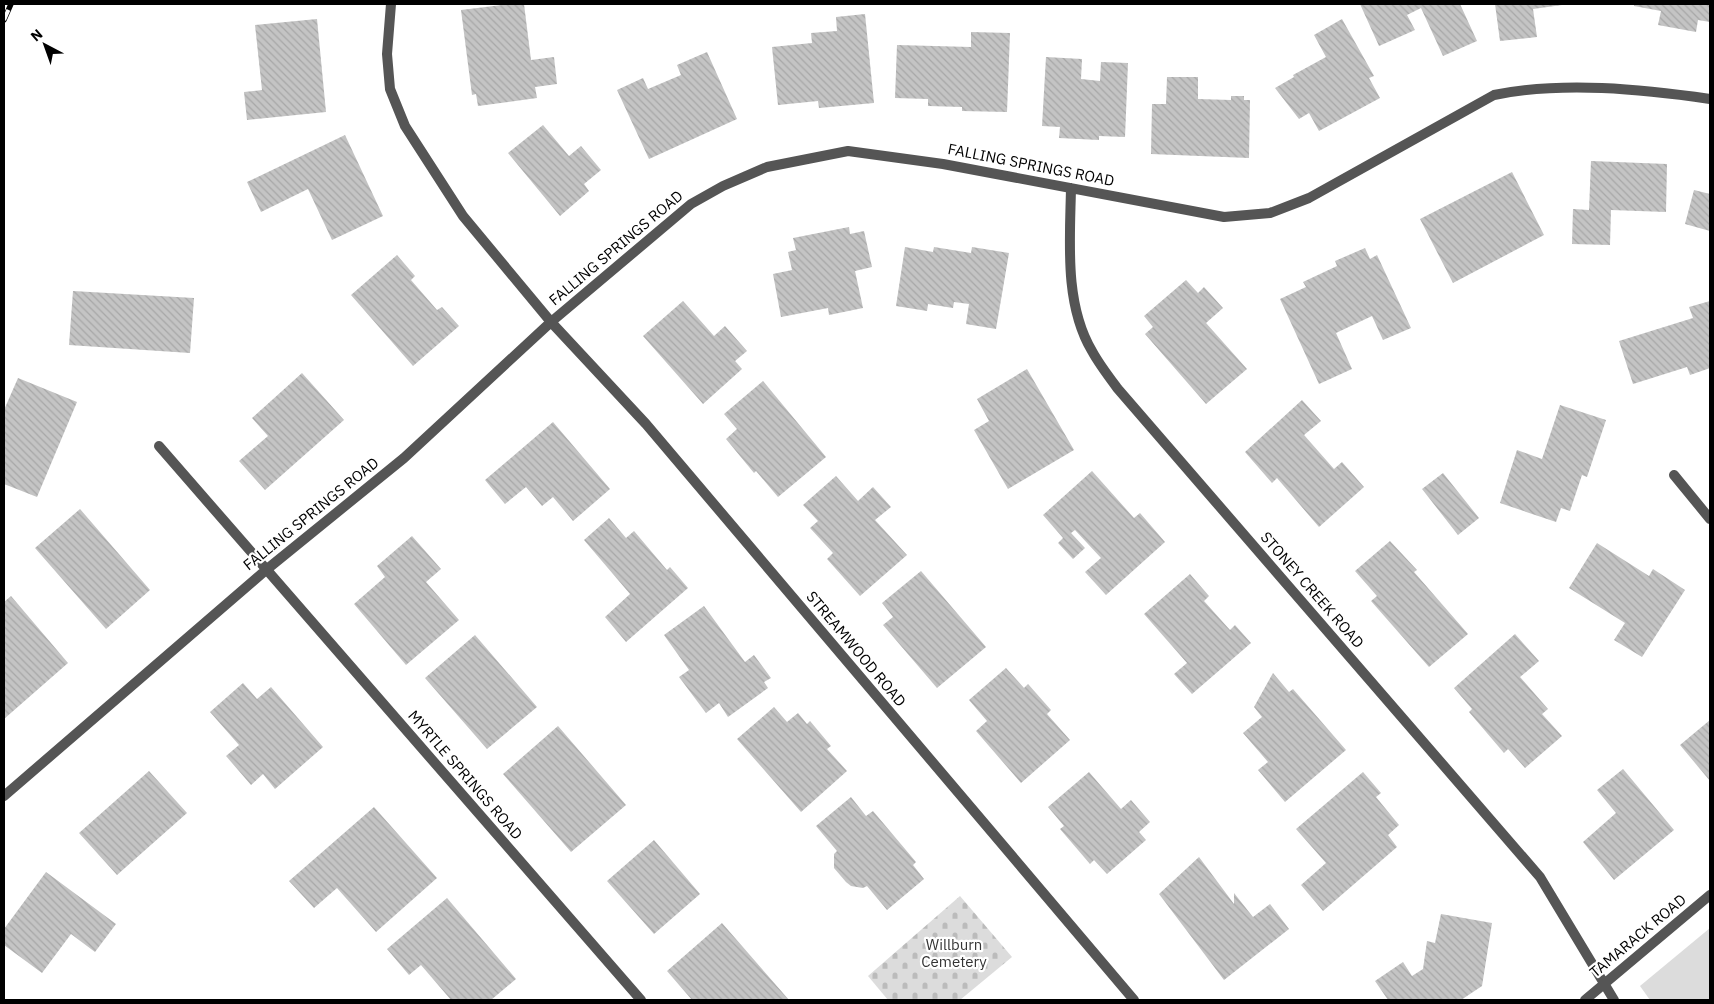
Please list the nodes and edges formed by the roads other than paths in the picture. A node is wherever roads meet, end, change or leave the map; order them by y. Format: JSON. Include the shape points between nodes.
{"nodes":[{"id":1,"x":391,"y":4,"type":"edge"},
{"id":2,"x":1710,"y":100,"type":"edge"},
{"id":3,"x":1071,"y":188,"type":"junction"},
{"id":4,"x":551,"y":322,"type":"junction"},
{"id":5,"x":159,"y":446,"type":"dead end"},
{"id":6,"x":1674,"y":475,"type":"dead end"},
{"id":7,"x":1710,"y":519,"type":"edge"},
{"id":8,"x":266,"y":570,"type":"junction"},
{"id":9,"x":4,"y":796,"type":"edge"},
{"id":10,"x":1710,"y":896,"type":"edge"},
{"id":11,"x":1605,"y":984,"type":"junction"},
{"id":12,"x":641,"y":1000,"type":"edge"},
{"id":13,"x":1134,"y":1000,"type":"edge"},
{"id":14,"x":1585,"y":1000,"type":"edge"},
{"id":15,"x":1614,"y":1000,"type":"edge"}],
"edges":[{"from":1,"to":4,"type":"street","name":"STREAMWOOD ROAD","via":[[387,54],[390,89],[404,126],[463,216]]},
{"from":2,"to":3,"type":"street","name":"FALLING SPRINGS ROAD","via":[[1558,86],[1494,94],[1309,198],[1270,213],[1224,217]]},
{"from":3,"to":4,"type":"street","name":"FALLING SPRINGS ROAD","via":[[943,164],[848,151],[766,167],[691,204]]},
{"from":3,"to":11,"type":"street","name":"STONEY CREEK ROAD","via":[[1069,258],[1075,306],[1091,350],[1118,389],[1540,877]]},
{"from":4,"to":8,"type":"street","name":"FALLING SPRINGS ROAD","via":[[404,458]]},
{"from":4,"to":13,"type":"street","name":"STREAMWOOD ROAD","via":[[652,432]]},
{"from":5,"to":8,"type":"street","name":"MYRTLE SPRINGS ROAD"},
{"from":6,"to":7,"type":"street"},
{"from":8,"to":9,"type":"street","name":"FALLING SPRINGS ROAD"},
{"from":8,"to":12,"type":"street","name":"MYRTLE SPRINGS ROAD"},
{"from":10,"to":11,"type":"street","name":"TAMARACK ROAD"},
{"from":11,"to":14,"type":"street","name":"TAMARACK ROAD"},
{"from":11,"to":15,"type":"street","name":"STONEY CREEK ROAD"}]}
